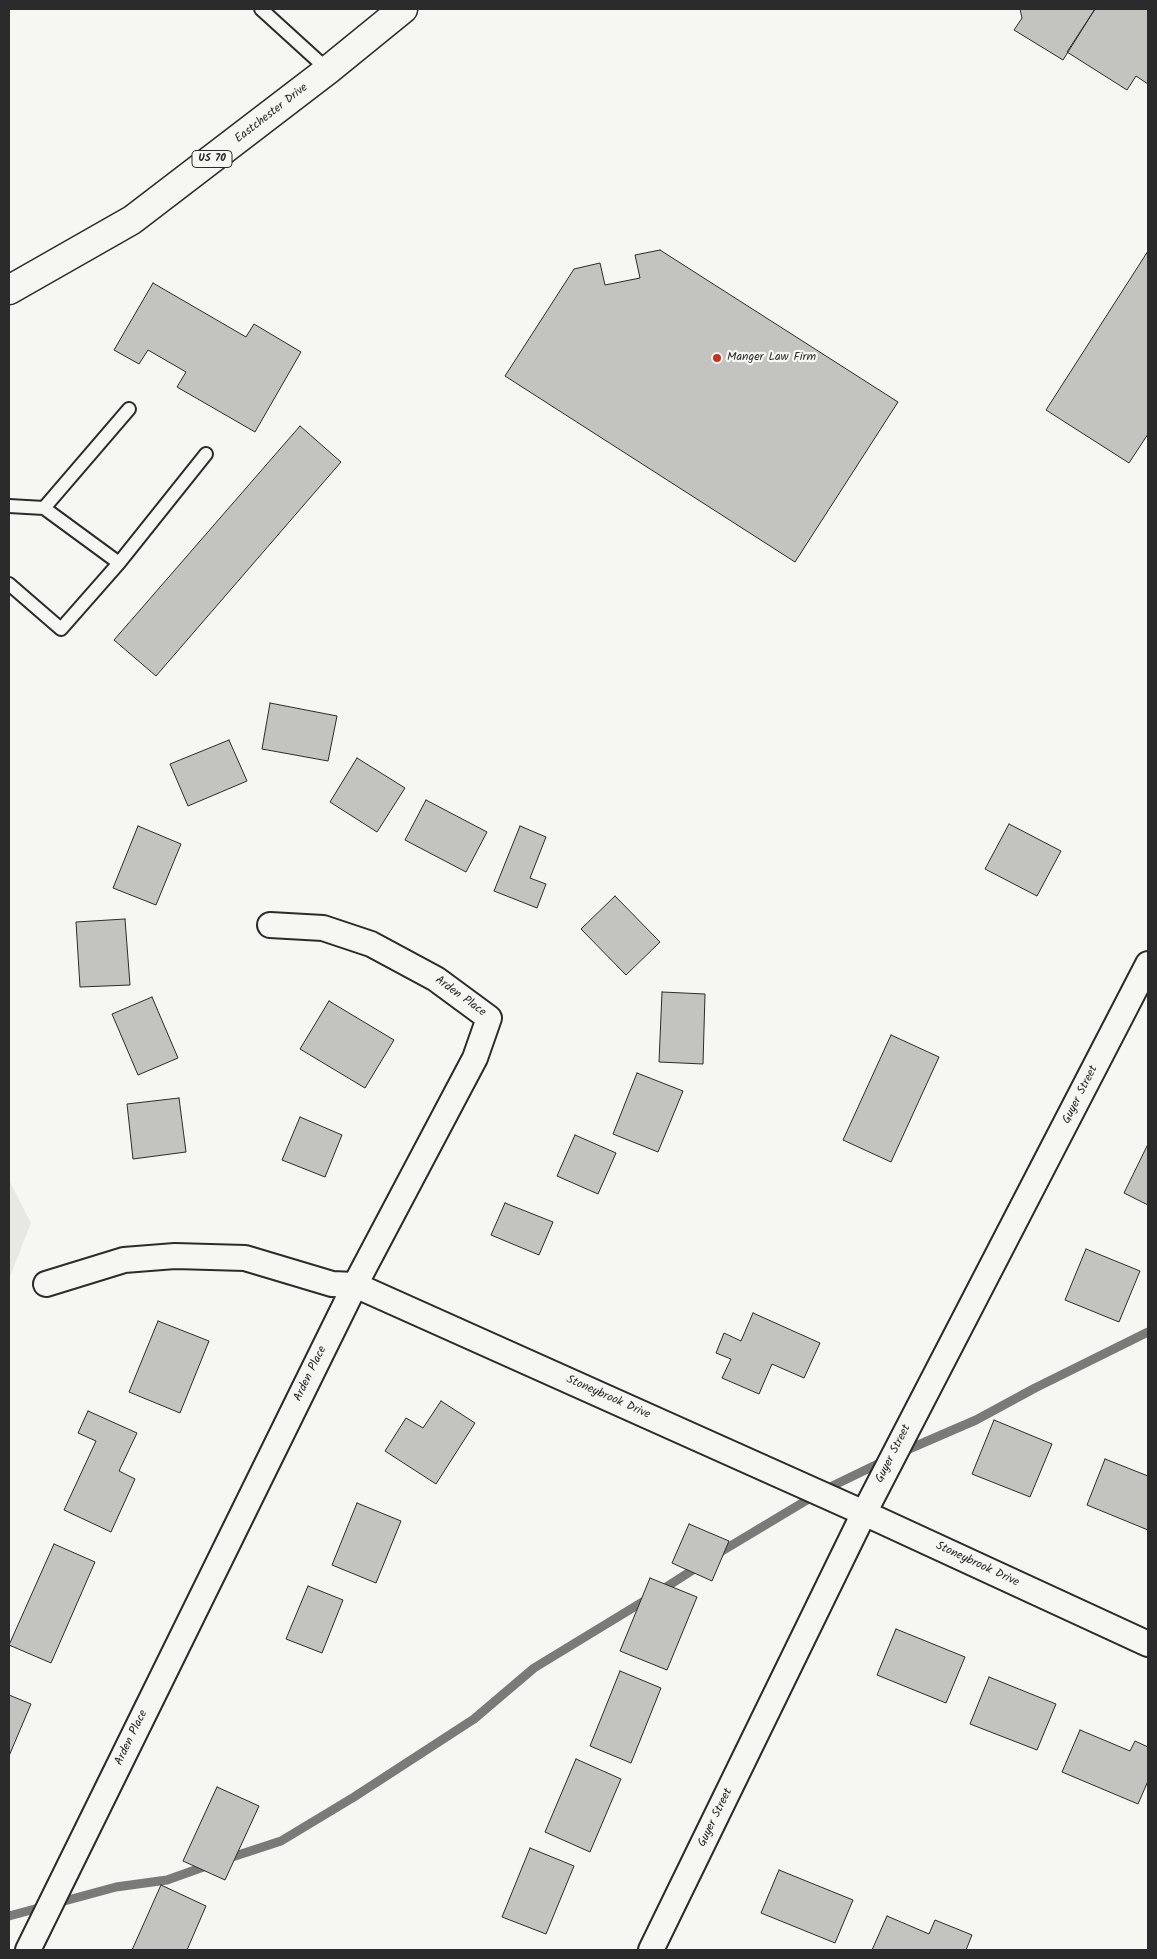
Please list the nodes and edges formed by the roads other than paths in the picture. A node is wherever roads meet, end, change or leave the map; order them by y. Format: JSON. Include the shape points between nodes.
{"nodes":[{"id":1,"x":261,"y":9,"type":"edge"},
{"id":2,"x":403,"y":9,"type":"edge"},
{"id":3,"x":328,"y":70,"type":"junction"},
{"id":4,"x":9,"y":290,"type":"edge"},
{"id":5,"x":129,"y":410,"type":"dead end"},
{"id":6,"x":206,"y":454,"type":"dead end"},
{"id":7,"x":9,"y":506,"type":"edge"},
{"id":8,"x":44,"y":508,"type":"junction"},
{"id":9,"x":119,"y":563,"type":"junction"},
{"id":10,"x":9,"y":584,"type":"edge"},
{"id":11,"x":270,"y":925,"type":"dead end"},
{"id":12,"x":1148,"y":964,"type":"edge"},
{"id":13,"x":46,"y":1284,"type":"dead end"},
{"id":14,"x":355,"y":1285,"type":"junction"},
{"id":15,"x":864,"y":1513,"type":"junction"},
{"id":16,"x":1148,"y":1644,"type":"edge"},
{"id":17,"x":28,"y":1950,"type":"edge"},
{"id":18,"x":651,"y":1950,"type":"edge"}],
"edges":[{"from":1,"to":3,"type":"lane"},
{"from":2,"to":3,"type":"main road","name":"Eastchester Drive","number":"US 70"},
{"from":3,"to":4,"type":"main road","name":"Eastchester Drive","number":"US 70","via":[[132,220]]},
{"from":5,"to":8,"type":"lane"},
{"from":6,"to":9,"type":"lane"},
{"from":7,"to":8,"type":"lane"},
{"from":8,"to":9,"type":"lane"},
{"from":9,"to":10,"type":"lane","via":[[61,629]]},
{"from":11,"to":14,"type":"street","name":"Arden Place","via":[[323,928],[371,944],[436,979],[489,1018],[475,1058]]},
{"from":12,"to":15,"type":"street","name":"Guyer Street"},
{"from":13,"to":14,"type":"street","name":"Stoneybrook Drive","via":[[124,1260],[176,1256],[245,1258],[332,1284]]},
{"from":14,"to":15,"type":"street","name":"Stoneybrook Drive"},
{"from":14,"to":17,"type":"street","name":"Arden Place"},
{"from":15,"to":16,"type":"street","name":"Stoneybrook Drive"},
{"from":15,"to":18,"type":"street","name":"Guyer Street"}]}
